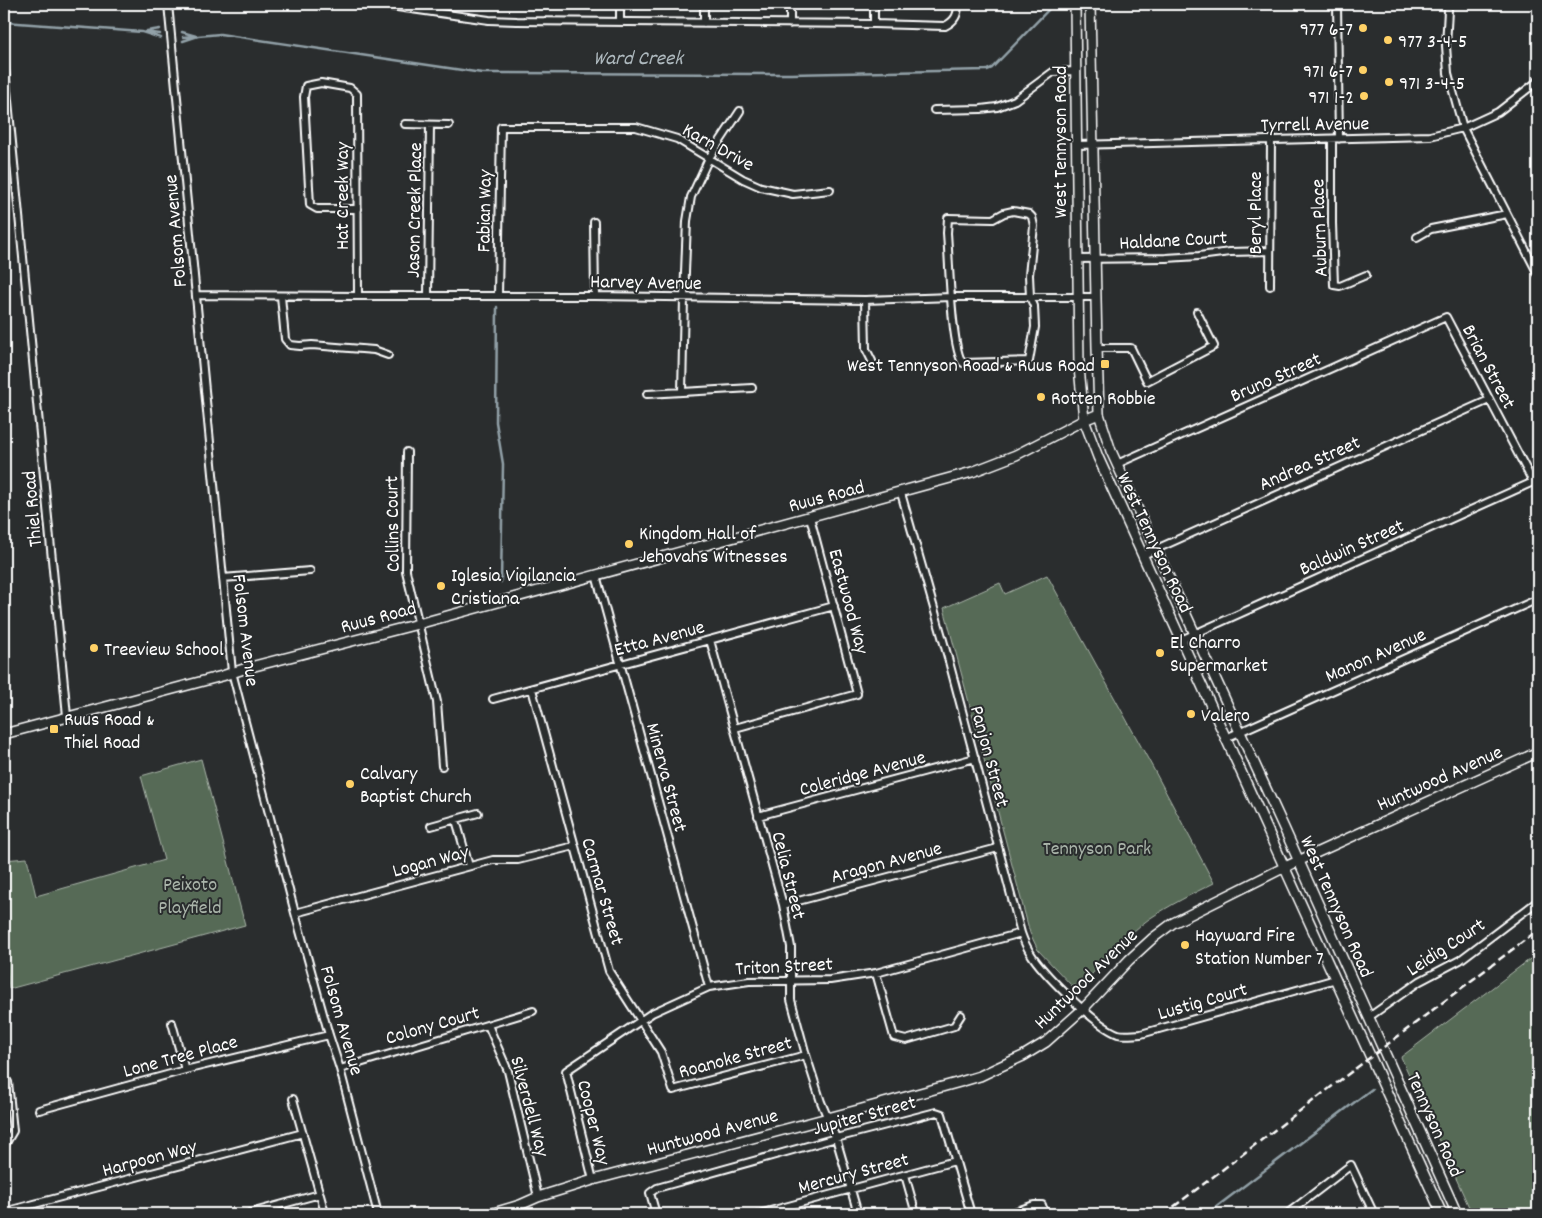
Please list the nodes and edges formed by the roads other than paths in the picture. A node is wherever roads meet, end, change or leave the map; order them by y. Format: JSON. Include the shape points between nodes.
{"nodes":[{"id":1,"x":168,"y":4,"type":"edge"},
{"id":2,"x":376,"y":4,"type":"edge"},
{"id":3,"x":620,"y":4,"type":"edge"},
{"id":4,"x":704,"y":4,"type":"edge"},
{"id":5,"x":790,"y":4,"type":"edge"},
{"id":6,"x":874,"y":4,"type":"edge"},
{"id":7,"x":958,"y":4,"type":"edge"},
{"id":8,"x":1074,"y":4,"type":"edge"},
{"id":9,"x":1090,"y":4,"type":"edge"},
{"id":10,"x":1338,"y":4,"type":"edge"},
{"id":11,"x":1448,"y":10,"type":"dead end"},
{"id":12,"x":620,"y":22,"type":"junction"},
{"id":13,"x":704,"y":23,"type":"junction"},
{"id":14,"x":790,"y":24,"type":"junction"},
{"id":15,"x":874,"y":24,"type":"junction"},
{"id":16,"x":4,"y":59,"type":"edge"},
{"id":17,"x":1076,"y":71,"type":"junction"},
{"id":18,"x":1538,"y":81,"type":"edge"},
{"id":19,"x":934,"y":110,"type":"dead end"},
{"id":20,"x":740,"y":111,"type":"dead end"},
{"id":21,"x":405,"y":124,"type":"dead end"},
{"id":22,"x":430,"y":125,"type":"junction"},
{"id":23,"x":449,"y":125,"type":"dead end"},
{"id":24,"x":501,"y":127,"type":"joint"},
{"id":25,"x":1463,"y":128,"type":"junction"},
{"id":26,"x":1336,"y":139,"type":"junction"},
{"id":27,"x":1271,"y":140,"type":"junction"},
{"id":28,"x":1093,"y":144,"type":"junction"},
{"id":29,"x":1076,"y":145,"type":"junction"},
{"id":30,"x":709,"y":158,"type":"junction"},
{"id":31,"x":830,"y":190,"type":"dead end"},
{"id":32,"x":358,"y":209,"type":"junction"},
{"id":33,"x":1506,"y":214,"type":"junction"},
{"id":34,"x":594,"y":222,"type":"dead end"},
{"id":35,"x":1417,"y":237,"type":"dead end"},
{"id":36,"x":1270,"y":251,"type":"junction"},
{"id":37,"x":1077,"y":259,"type":"junction"},
{"id":38,"x":1096,"y":259,"type":"junction"},
{"id":39,"x":1538,"y":274,"type":"edge"},
{"id":40,"x":1366,"y":275,"type":"dead end"},
{"id":41,"x":1270,"y":286,"type":"dead end"},
{"id":42,"x":196,"y":295,"type":"junction"},
{"id":43,"x":498,"y":295,"type":"junction"},
{"id":44,"x":281,"y":296,"type":"junction"},
{"id":45,"x":358,"y":296,"type":"junction"},
{"id":46,"x":428,"y":296,"type":"junction"},
{"id":47,"x":595,"y":296,"type":"junction"},
{"id":48,"x":952,"y":297,"type":"junction"},
{"id":49,"x":1030,"y":297,"type":"junction"},
{"id":50,"x":684,"y":298,"type":"junction"},
{"id":51,"x":1078,"y":298,"type":"junction"},
{"id":52,"x":1096,"y":298,"type":"junction"},
{"id":53,"x":865,"y":300,"type":"junction"},
{"id":54,"x":1197,"y":312,"type":"dead end"},
{"id":55,"x":1446,"y":317,"type":"joint"},
{"id":56,"x":1096,"y":348,"type":"junction"},
{"id":57,"x":388,"y":355,"type":"dead end"},
{"id":58,"x":872,"y":362,"type":"dead end"},
{"id":59,"x":752,"y":388,"type":"dead end"},
{"id":60,"x":682,"y":392,"type":"junction"},
{"id":61,"x":647,"y":394,"type":"dead end"},
{"id":62,"x":1489,"y":400,"type":"junction"},
{"id":63,"x":1099,"y":414,"type":"junction"},
{"id":64,"x":1084,"y":420,"type":"junction"},
{"id":65,"x":407,"y":452,"type":"dead end"},
{"id":66,"x":1117,"y":464,"type":"junction"},
{"id":67,"x":1533,"y":482,"type":"joint"},
{"id":68,"x":901,"y":493,"type":"junction"},
{"id":69,"x":810,"y":517,"type":"junction"},
{"id":70,"x":1156,"y":549,"type":"junction"},
{"id":71,"x":1142,"y":555,"type":"junction"},
{"id":72,"x":310,"y":571,"type":"dead end"},
{"id":73,"x":596,"y":575,"type":"junction"},
{"id":74,"x":223,"y":578,"type":"junction"},
{"id":75,"x":1538,"y":599,"type":"edge"},
{"id":76,"x":834,"y":606,"type":"junction"},
{"id":77,"x":418,"y":624,"type":"junction"},
{"id":78,"x":1194,"y":633,"type":"junction"},
{"id":79,"x":710,"y":640,"type":"junction"},
{"id":80,"x":1181,"y":640,"type":"junction"},
{"id":81,"x":620,"y":664,"type":"junction"},
{"id":82,"x":232,"y":672,"type":"junction"},
{"id":83,"x":532,"y":689,"type":"junction"},
{"id":84,"x":493,"y":699,"type":"dead end"},
{"id":85,"x":67,"y":716,"type":"junction"},
{"id":86,"x":735,"y":728,"type":"junction"},
{"id":87,"x":1240,"y":732,"type":"junction"},
{"id":88,"x":4,"y":734,"type":"edge"},
{"id":89,"x":1226,"y":738,"type":"junction"},
{"id":90,"x":1538,"y":752,"type":"edge"},
{"id":91,"x":974,"y":758,"type":"junction"},
{"id":92,"x":442,"y":766,"type":"dead end"},
{"id":93,"x":478,"y":813,"type":"dead end"},
{"id":94,"x":758,"y":816,"type":"junction"},
{"id":95,"x":456,"y":820,"type":"junction"},
{"id":96,"x":431,"y":826,"type":"dead end"},
{"id":97,"x":574,"y":846,"type":"junction"},
{"id":98,"x":998,"y":848,"type":"junction"},
{"id":99,"x":1298,"y":861,"type":"junction"},
{"id":100,"x":469,"y":866,"type":"junction"},
{"id":101,"x":1285,"y":867,"type":"junction"},
{"id":102,"x":1538,"y":901,"type":"edge"},
{"id":103,"x":783,"y":905,"type":"junction"},
{"id":104,"x":295,"y":913,"type":"junction"},
{"id":105,"x":1021,"y":934,"type":"junction"},
{"id":106,"x":876,"y":973,"type":"junction"},
{"id":107,"x":1336,"y":979,"type":"junction"},
{"id":108,"x":791,"y":980,"type":"junction"},
{"id":109,"x":709,"y":987,"type":"junction"},
{"id":110,"x":1083,"y":1009,"type":"junction"},
{"id":111,"x":533,"y":1011,"type":"dead end"},
{"id":112,"x":961,"y":1015,"type":"dead end"},
{"id":113,"x":1369,"y":1017,"type":"junction"},
{"id":114,"x":641,"y":1021,"type":"junction"},
{"id":115,"x":172,"y":1023,"type":"dead end"},
{"id":116,"x":488,"y":1025,"type":"junction"},
{"id":117,"x":329,"y":1035,"type":"junction"},
{"id":118,"x":1383,"y":1048,"type":"joint"},
{"id":119,"x":806,"y":1055,"type":"junction"},
{"id":120,"x":1371,"y":1057,"type":"joint"},
{"id":121,"x":340,"y":1068,"type":"junction"},
{"id":122,"x":185,"y":1070,"type":"junction"},
{"id":123,"x":566,"y":1071,"type":"joint"},
{"id":124,"x":4,"y":1078,"type":"edge"},
{"id":125,"x":673,"y":1090,"type":"joint"},
{"id":126,"x":293,"y":1099,"type":"dead end"},
{"id":127,"x":39,"y":1110,"type":"dead end"},
{"id":128,"x":828,"y":1119,"type":"junction"},
{"id":129,"x":303,"y":1133,"type":"junction"},
{"id":130,"x":836,"y":1138,"type":"junction"},
{"id":131,"x":4,"y":1143,"type":"edge"},
{"id":132,"x":955,"y":1161,"type":"junction"},
{"id":133,"x":905,"y":1175,"type":"junction"},
{"id":134,"x":593,"y":1180,"type":"junction"},
{"id":135,"x":851,"y":1188,"type":"junction"},
{"id":136,"x":320,"y":1194,"type":"junction"},
{"id":137,"x":538,"y":1197,"type":"junction"},
{"id":138,"x":521,"y":1210,"type":"edge"},
{"id":139,"x":22,"y":1211,"type":"edge"},
{"id":140,"x":4,"y":1212,"type":"edge"},
{"id":141,"x":325,"y":1213,"type":"edge"},
{"id":142,"x":247,"y":1214,"type":"edge"},
{"id":143,"x":378,"y":1214,"type":"edge"},
{"id":144,"x":490,"y":1214,"type":"edge"},
{"id":145,"x":656,"y":1214,"type":"edge"},
{"id":146,"x":759,"y":1214,"type":"edge"},
{"id":147,"x":858,"y":1214,"type":"edge"},
{"id":148,"x":916,"y":1214,"type":"edge"},
{"id":149,"x":971,"y":1214,"type":"edge"},
{"id":150,"x":1009,"y":1214,"type":"edge"},
{"id":151,"x":1046,"y":1214,"type":"edge"},
{"id":152,"x":1287,"y":1214,"type":"edge"},
{"id":153,"x":1374,"y":1214,"type":"edge"},
{"id":154,"x":1442,"y":1214,"type":"edge"},
{"id":155,"x":1458,"y":1214,"type":"edge"}],
"edges":[{"from":1,"to":42,"type":"street","name":"Folsom Avenue"},
{"from":2,"to":12,"type":"street","via":[[489,20]]},
{"from":3,"to":12,"type":"street"},
{"from":4,"to":13,"type":"street"},
{"from":5,"to":14,"type":"street"},
{"from":6,"to":15,"type":"street"},
{"from":7,"to":15,"type":"street","via":[[953,22],[945,26]]},
{"from":8,"to":17,"type":"main road","name":"West Tennyson Road"},
{"from":9,"to":28,"type":"main road","name":"West Tennyson Road"},
{"from":10,"to":26,"type":"street"},
{"from":11,"to":25,"type":"street","via":[[1448,73]]},
{"from":12,"to":13,"type":"street"},
{"from":13,"to":14,"type":"street"},
{"from":14,"to":15,"type":"street"},
{"from":16,"to":85,"type":"street","name":"Thiel Road"},
{"from":17,"to":19,"type":"street","via":[[1052,72],[1015,100],[996,107]]},
{"from":17,"to":29,"type":"main road","name":"West Tennyson Road"},
{"from":18,"to":25,"type":"street","name":"Tyrrell Avenue","via":[[1498,112]]},
{"from":20,"to":30,"type":"street"},
{"from":21,"to":22,"type":"street","name":"Jason Creek Place"},
{"from":22,"to":23,"type":"street","name":"Jason Creek Place"},
{"from":22,"to":46,"type":"street","name":"Jason Creek Place"},
{"from":24,"to":30,"type":"street","name":"Karn Drive","via":[[636,127],[678,139]]},
{"from":24,"to":43,"type":"street","name":"Fabian Way"},
{"from":25,"to":26,"type":"street","name":"Tyrrell Avenue","via":[[1430,136]]},
{"from":25,"to":33,"type":"street"},
{"from":26,"to":27,"type":"street","name":"Tyrrell Avenue"},
{"from":26,"to":40,"type":"street","name":"Auburn Place","via":[[1332,223],[1334,285],[1340,286]]},
{"from":27,"to":28,"type":"street","name":"Tyrrell Avenue"},
{"from":27,"to":36,"type":"street","name":"Beryl Place"},
{"from":28,"to":29,"type":"street","name":"Tyrrell Avenue"},
{"from":28,"to":38,"type":"main road","name":"West Tennyson Road"},
{"from":29,"to":37,"type":"main road","name":"West Tennyson Road"},
{"from":30,"to":31,"type":"street","name":"Karn Drive","via":[[761,187],[793,194]]},
{"from":30,"to":50,"type":"street","via":[[691,197]]},
{"from":32,"to":32,"type":"street","name":"Hat Creek Way","via":[[357,94],[350,88],[320,83],[306,86],[310,205],[317,209]]},
{"from":32,"to":45,"type":"street","name":"Hat Creek Way"},
{"from":33,"to":35,"type":"street","via":[[1431,228]]},
{"from":33,"to":39,"type":"street"},
{"from":34,"to":47,"type":"street"},
{"from":36,"to":38,"type":"street","name":"Haldane Court"},
{"from":36,"to":41,"type":"street","name":"Beryl Place"},
{"from":37,"to":38,"type":"street","name":"Haldane Court"},
{"from":37,"to":51,"type":"main road","name":"West Tennyson Road"},
{"from":38,"to":52,"type":"main road","name":"West Tennyson Road"},
{"from":42,"to":44,"type":"street","name":"Harvey Avenue"},
{"from":42,"to":74,"type":"street","name":"Folsom Avenue"},
{"from":43,"to":46,"type":"street","name":"Harvey Avenue"},
{"from":43,"to":47,"type":"street","name":"Harvey Avenue"},
{"from":44,"to":45,"type":"street","name":"Harvey Avenue"},
{"from":44,"to":57,"type":"street","via":[[285,339],[290,344],[374,350]]},
{"from":45,"to":46,"type":"street","name":"Harvey Avenue"},
{"from":47,"to":50,"type":"street","name":"Harvey Avenue"},
{"from":48,"to":49,"type":"street","name":"Harvey Avenue"},
{"from":48,"to":49,"type":"street","via":[[959,359],[963,362],[1030,361],[1035,327]]},
{"from":48,"to":49,"type":"street","via":[[948,218],[993,219],[1012,211],[1029,214],[1034,226],[1028,275]]},
{"from":48,"to":53,"type":"street","name":"Harvey Avenue"},
{"from":49,"to":51,"type":"street","name":"Harvey Avenue"},
{"from":50,"to":53,"type":"street","name":"Harvey Avenue"},
{"from":50,"to":60,"type":"street"},
{"from":51,"to":52,"type":"street","name":"Harvey Avenue"},
{"from":51,"to":64,"type":"main road","name":"West Tennyson Road"},
{"from":52,"to":56,"type":"main road","name":"West Tennyson Road"},
{"from":53,"to":58,"type":"street","via":[[866,349]]},
{"from":54,"to":56,"type":"street","via":[[1214,346],[1147,381],[1131,348]]},
{"from":55,"to":62,"type":"street","name":"Brian Street"},
{"from":55,"to":66,"type":"street","name":"Bruno Street"},
{"from":56,"to":63,"type":"main road","name":"West Tennyson Road"},
{"from":59,"to":60,"type":"street"},
{"from":60,"to":61,"type":"street"},
{"from":62,"to":67,"type":"street","name":"Brian Street"},
{"from":62,"to":70,"type":"street","name":"Andrea Street"},
{"from":63,"to":64,"type":"main road","name":"Ruus Road"},
{"from":63,"to":66,"type":"main road","name":"West Tennyson Road"},
{"from":64,"to":68,"type":"main road","name":"Ruus Road","via":[[1013,456]]},
{"from":64,"to":71,"type":"main road","name":"West Tennyson Road"},
{"from":65,"to":77,"type":"street","name":"Collins Court","via":[[406,571]]},
{"from":66,"to":70,"type":"main road","name":"West Tennyson Road"},
{"from":67,"to":78,"type":"street","name":"Baldwin Street"},
{"from":68,"to":69,"type":"main road","name":"Ruus Road"},
{"from":68,"to":91,"type":"street","name":"Panjon Street"},
{"from":69,"to":73,"type":"main road","name":"Ruus Road"},
{"from":69,"to":76,"type":"street","name":"Eastwood Way"},
{"from":70,"to":71,"type":"street","name":"Andrea Street"},
{"from":70,"to":78,"type":"main road","name":"West Tennyson Road"},
{"from":71,"to":80,"type":"main road","name":"West Tennyson Road"},
{"from":72,"to":74,"type":"street"},
{"from":73,"to":77,"type":"main road","name":"Ruus Road"},
{"from":73,"to":81,"type":"street","name":"Minerva Street"},
{"from":74,"to":82,"type":"street","name":"Folsom Avenue"},
{"from":75,"to":87,"type":"street","name":"Manon Avenue"},
{"from":76,"to":79,"type":"street","name":"Etta Avenue"},
{"from":76,"to":86,"type":"street","name":"Eastwood Way","via":[[857,694]]},
{"from":77,"to":82,"type":"main road","name":"Ruus Road"},
{"from":77,"to":92,"type":"street","name":"Collins Court","via":[[437,702]]},
{"from":78,"to":80,"type":"street","name":"Baldwin Street"},
{"from":78,"to":87,"type":"main road","name":"West Tennyson Road"},
{"from":79,"to":81,"type":"street","name":"Etta Avenue"},
{"from":79,"to":86,"type":"street","name":"Celia Street"},
{"from":80,"to":89,"type":"main road","name":"West Tennyson Road"},
{"from":81,"to":83,"type":"street","name":"Etta Avenue"},
{"from":81,"to":109,"type":"street","name":"Minerva Street"},
{"from":82,"to":85,"type":"main road","name":"Ruus Road"},
{"from":82,"to":104,"type":"street","name":"Folsom Avenue"},
{"from":83,"to":84,"type":"street","name":"Etta Avenue"},
{"from":83,"to":97,"type":"street","name":"Carmar Street"},
{"from":85,"to":88,"type":"main road","name":"Ruus Road"},
{"from":86,"to":94,"type":"street","name":"Celia Street"},
{"from":87,"to":89,"type":"street","name":"Manon Avenue"},
{"from":87,"to":99,"type":"main road","name":"West Tennyson Road"},
{"from":89,"to":101,"type":"main road","name":"West Tennyson Road"},
{"from":90,"to":99,"type":"main road","name":"Huntwood Avenue"},
{"from":91,"to":94,"type":"street","name":"Coleridge Avenue"},
{"from":91,"to":98,"type":"street","name":"Panjon Street"},
{"from":93,"to":95,"type":"street"},
{"from":94,"to":103,"type":"street","name":"Celia Street"},
{"from":95,"to":96,"type":"street"},
{"from":95,"to":100,"type":"street"},
{"from":97,"to":100,"type":"street","name":"Logan Way","via":[[518,860],[493,860]]},
{"from":97,"to":114,"type":"street","name":"Carmar Street","via":[[610,971]]},
{"from":98,"to":103,"type":"street","name":"Aragon Avenue"},
{"from":98,"to":105,"type":"street","name":"Panjon Street"},
{"from":99,"to":101,"type":"main road","name":"Huntwood Avenue"},
{"from":99,"to":113,"type":"main road","name":"West Tennyson Road"},
{"from":100,"to":104,"type":"street","name":"Logan Way"},
{"from":101,"to":107,"type":"main road","name":"West Tennyson Road"},
{"from":101,"to":110,"type":"main road","name":"Huntwood Avenue","via":[[1174,923],[1129,960]]},
{"from":102,"to":113,"type":"street","name":"Leidig Court","via":[[1460,960],[1420,981]]},
{"from":103,"to":108,"type":"street","name":"Celia Street","via":[[791,947]]},
{"from":104,"to":117,"type":"street","name":"Folsom Avenue"},
{"from":105,"to":106,"type":"street","name":"Triton Street"},
{"from":105,"to":110,"type":"street","name":"Panjon Street","via":[[1034,960]]},
{"from":106,"to":108,"type":"street","name":"Triton Street","via":[[830,980]]},
{"from":106,"to":112,"type":"street","via":[[894,1037],[906,1040],[954,1026]]},
{"from":107,"to":110,"type":"street","name":"Lustig Court","via":[[1141,1034],[1119,1034]]},
{"from":107,"to":120,"type":"main road","name":"West Tennyson Road"},
{"from":108,"to":109,"type":"street","name":"Triton Street","via":[[749,981]]},
{"from":108,"to":119,"type":"street","name":"Celia Street","via":[[791,1000]]},
{"from":109,"to":114,"type":"street","name":"Triton Street"},
{"from":110,"to":128,"type":"main road","name":"Huntwood Avenue","via":[[1031,1052],[980,1076]]},
{"from":111,"to":116,"type":"street","name":"Colony Court"},
{"from":113,"to":118,"type":"main road","name":"West Tennyson Road"},
{"from":114,"to":123,"type":"street","name":"Triton Street"},
{"from":114,"to":125,"type":"street","name":"Carmar Street","via":[[661,1052]]},
{"from":115,"to":122,"type":"street"},
{"from":116,"to":121,"type":"street","name":"Colony Court"},
{"from":116,"to":137,"type":"street","name":"Silverdell Way","via":[[508,1070]]},
{"from":117,"to":121,"type":"street","name":"Folsom Avenue"},
{"from":117,"to":122,"type":"street","name":"Lone Tree Place"},
{"from":118,"to":155,"type":"main road","name":"Tennyson Road"},
{"from":119,"to":125,"type":"street","name":"Roanoke Street"},
{"from":119,"to":128,"type":"street","name":"Celia Street"},
{"from":120,"to":154,"type":"main road","name":"Tennyson Road"},
{"from":121,"to":143,"type":"street","name":"Folsom Avenue"},
{"from":122,"to":127,"type":"street","name":"Lone Tree Place"},
{"from":123,"to":134,"type":"street","name":"Cooper Way"},
{"from":124,"to":131,"type":"street","via":[[8,1082],[14,1131]]},
{"from":126,"to":129,"type":"street"},
{"from":128,"to":130,"type":"street","name":"Celia Street"},
{"from":128,"to":134,"type":"main road","name":"Huntwood Avenue"},
{"from":129,"to":136,"type":"street"},
{"from":129,"to":139,"type":"street","name":"Harpoon Way"},
{"from":130,"to":132,"type":"street","name":"Jupiter Street","via":[[936,1112],[942,1114]]},
{"from":130,"to":135,"type":"street","name":"Celia Street"},
{"from":130,"to":145,"type":"street","name":"Jupiter Street","via":[[656,1188],[650,1193]]},
{"from":132,"to":133,"type":"street","name":"Mercury Street"},
{"from":132,"to":149,"type":"street"},
{"from":133,"to":135,"type":"street","name":"Mercury Street"},
{"from":133,"to":148,"type":"street"},
{"from":134,"to":137,"type":"main road","name":"Huntwood Avenue"},
{"from":135,"to":146,"type":"street","name":"Mercury Street"},
{"from":135,"to":147,"type":"street","name":"Celia Street"},
{"from":136,"to":141,"type":"street"},
{"from":136,"to":142,"type":"street"},
{"from":137,"to":138,"type":"main road","name":"Huntwood Avenue"},
{"from":138,"to":144,"type":"main road","name":"Huntwood Avenue"},
{"from":139,"to":140,"type":"street","name":"Harpoon Way"},
{"from":150,"to":151,"type":"street","via":[[1034,1205],[1042,1205]]},
{"from":152,"to":153,"type":"street","via":[[1351,1165]]}]}
